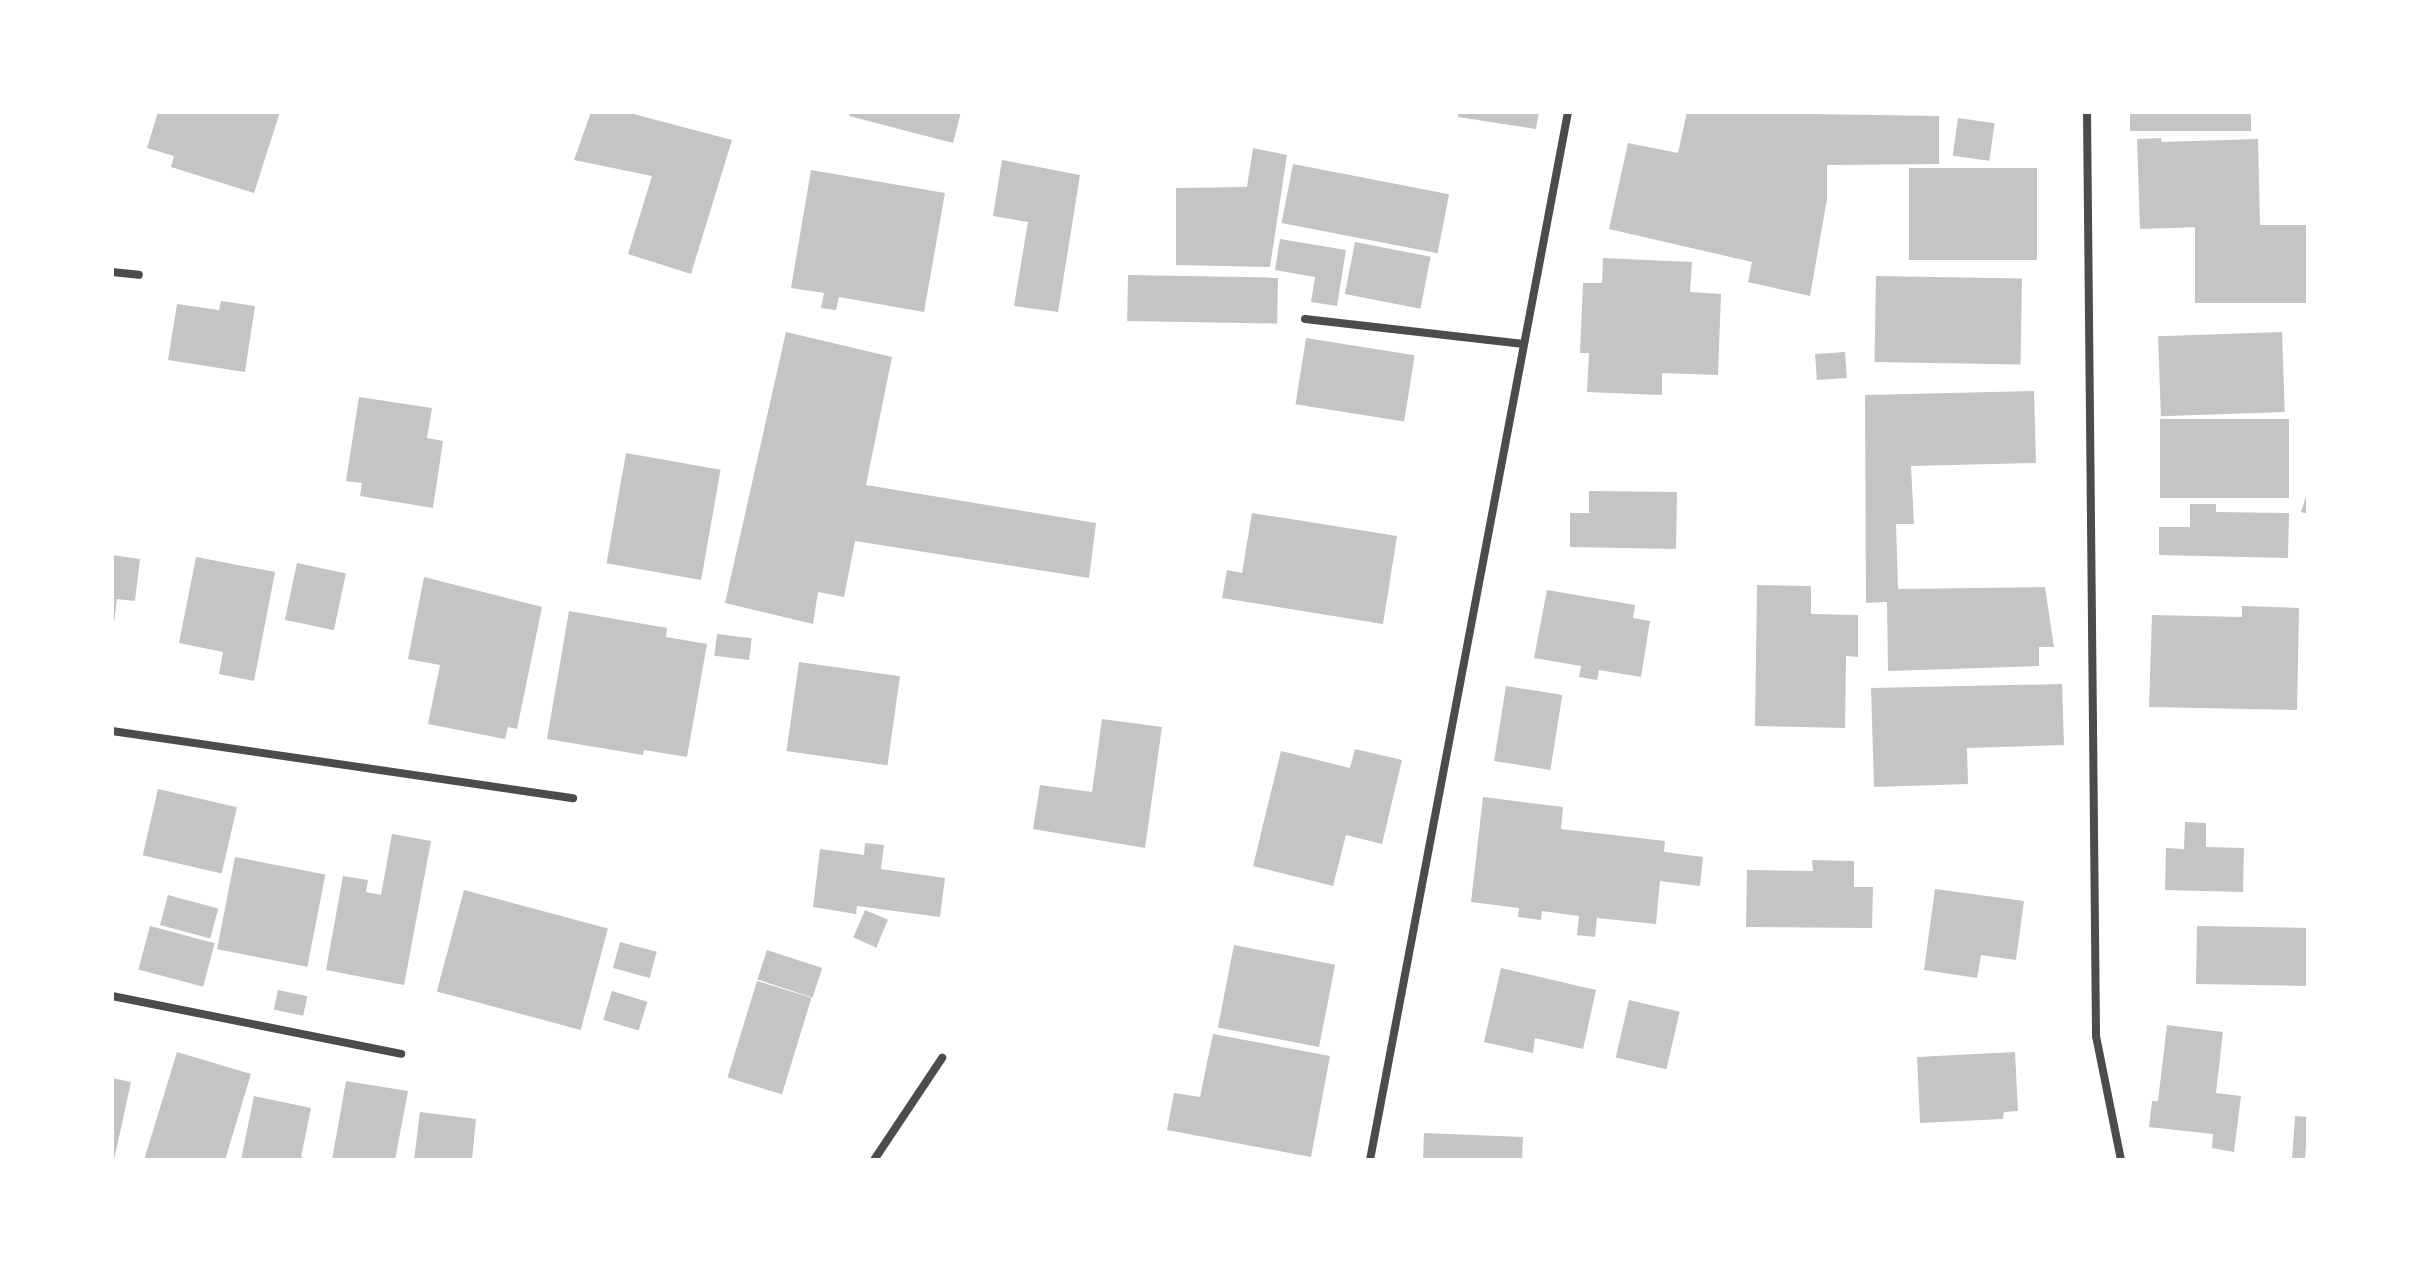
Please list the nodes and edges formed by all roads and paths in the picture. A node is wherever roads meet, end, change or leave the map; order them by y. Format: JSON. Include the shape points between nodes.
{"nodes":[{"id":1,"x":1568,"y":112,"type":"edge"},
{"id":2,"x":2087,"y":112,"type":"edge"},
{"id":3,"x":112,"y":272,"type":"edge"},
{"id":4,"x":139,"y":275,"type":"dead end"},
{"id":5,"x":1305,"y":319,"type":"dead end"},
{"id":6,"x":1524,"y":344,"type":"junction"},
{"id":7,"x":112,"y":731,"type":"edge"},
{"id":8,"x":573,"y":798,"type":"dead end"},
{"id":9,"x":112,"y":996,"type":"edge"},
{"id":10,"x":401,"y":1054,"type":"dead end"},
{"id":11,"x":942,"y":1058,"type":"dead end"},
{"id":12,"x":874,"y":1160,"type":"edge"},
{"id":13,"x":1370,"y":1160,"type":"edge"},
{"id":14,"x":2121,"y":1160,"type":"edge"}],
"edges":[{"from":1,"to":6,"type":"street"},
{"from":2,"to":14,"type":"street","via":[[2096,1036]]},
{"from":3,"to":4,"type":"street"},
{"from":5,"to":6,"type":"street"},
{"from":6,"to":13,"type":"street"},
{"from":7,"to":8,"type":"street"},
{"from":9,"to":10,"type":"street"},
{"from":11,"to":12,"type":"street"}]}
